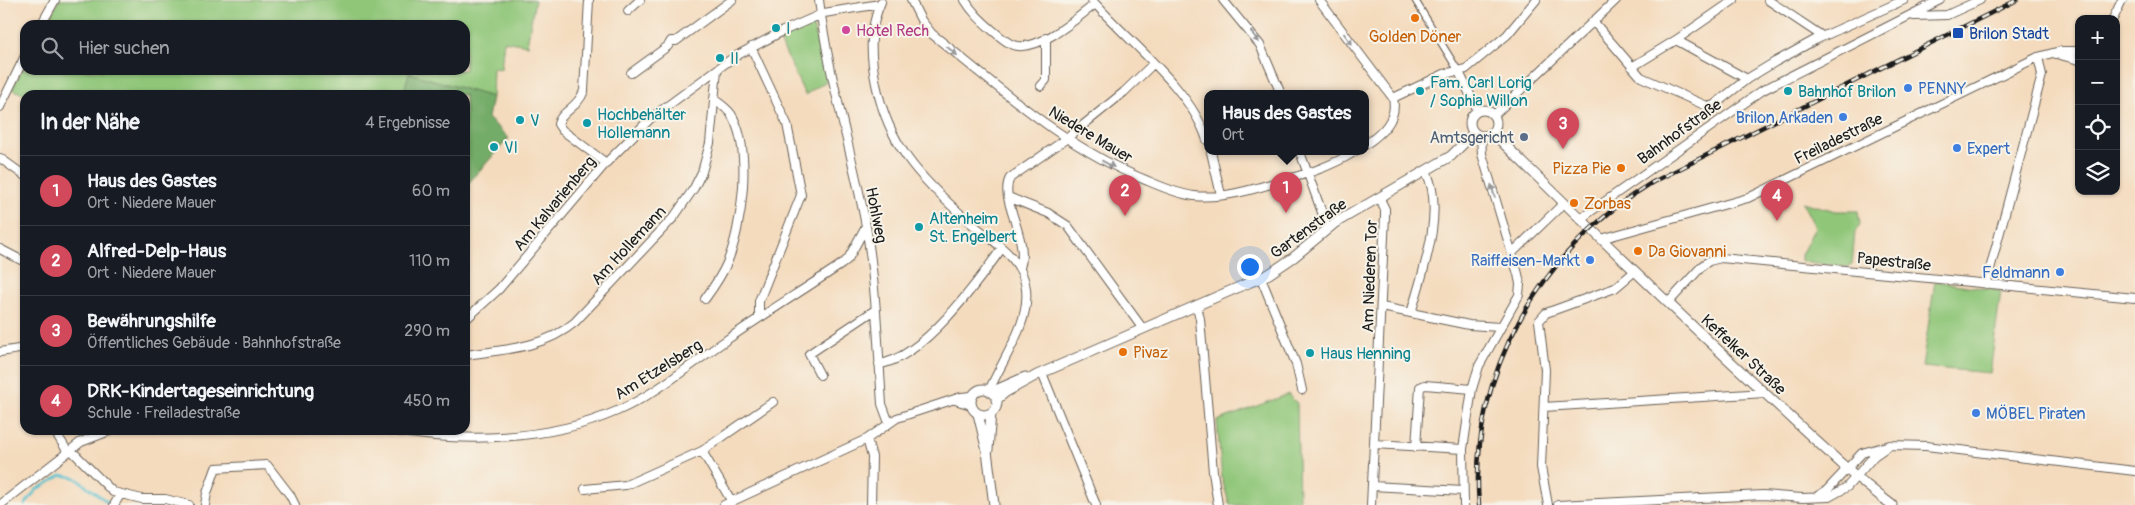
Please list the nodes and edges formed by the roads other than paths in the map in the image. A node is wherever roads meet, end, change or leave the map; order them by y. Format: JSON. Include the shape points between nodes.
{"nodes":[{"id":1,"x":55,"y":0,"type":"edge"},
{"id":2,"x":589,"y":0,"type":"edge"},
{"id":3,"x":640,"y":0,"type":"edge"},
{"id":4,"x":732,"y":0,"type":"edge"},
{"id":5,"x":819,"y":0,"type":"edge"},
{"id":6,"x":911,"y":0,"type":"edge"},
{"id":7,"x":965,"y":0,"type":"edge"},
{"id":8,"x":1223,"y":0,"type":"edge"},
{"id":9,"x":1319,"y":0,"type":"edge"},
{"id":10,"x":1415,"y":0,"type":"edge"},
{"id":11,"x":1536,"y":0,"type":"edge"},
{"id":12,"x":1616,"y":0,"type":"edge"},
{"id":13,"x":1734,"y":0,"type":"edge"},
{"id":14,"x":1768,"y":0,"type":"edge"},
{"id":15,"x":1904,"y":0,"type":"edge"},
{"id":16,"x":1940,"y":0,"type":"edge"},
{"id":17,"x":1980,"y":0,"type":"edge"},
{"id":18,"x":2122,"y":0,"type":"edge"},
{"id":19,"x":881,"y":2,"type":"edge"},
{"id":20,"x":1094,"y":2,"type":"edge"},
{"id":21,"x":628,"y":10,"type":"dead end"},
{"id":22,"x":821,"y":14,"type":"junction"},
{"id":23,"x":1912,"y":15,"type":"junction"},
{"id":24,"x":2115,"y":15,"type":"edge"},
{"id":25,"x":45,"y":20,"type":"edge"},
{"id":26,"x":1593,"y":21,"type":"junction"},
{"id":27,"x":1822,"y":36,"type":"junction"},
{"id":28,"x":1046,"y":38,"type":"junction"},
{"id":29,"x":1676,"y":40,"type":"junction"},
{"id":30,"x":751,"y":47,"type":"junction"},
{"id":31,"x":2075,"y":51,"type":"edge"},
{"id":32,"x":2052,"y":53,"type":"junction"},
{"id":33,"x":2038,"y":57,"type":"junction"},
{"id":34,"x":2075,"y":59,"type":"edge"},
{"id":35,"x":1154,"y":64,"type":"junction"},
{"id":36,"x":20,"y":66,"type":"edge"},
{"id":37,"x":1632,"y":67,"type":"junction"},
{"id":38,"x":717,"y":70,"type":"junction"},
{"id":39,"x":1459,"y":72,"type":"junction"},
{"id":40,"x":631,"y":73,"type":"dead end"},
{"id":41,"x":1747,"y":79,"type":"junction"},
{"id":42,"x":1041,"y":86,"type":"dead end"},
{"id":43,"x":1279,"y":90,"type":"edge"},
{"id":44,"x":1393,"y":98,"type":"junction"},
{"id":45,"x":714,"y":99,"type":"junction"},
{"id":46,"x":0,"y":107,"type":"edge"},
{"id":47,"x":1478,"y":111,"type":"junction"},
{"id":48,"x":1494,"y":115,"type":"junction"},
{"id":49,"x":1493,"y":133,"type":"junction"},
{"id":50,"x":1204,"y":134,"type":"edge"},
{"id":51,"x":1478,"y":135,"type":"junction"},
{"id":52,"x":1066,"y":139,"type":"junction"},
{"id":53,"x":1369,"y":142,"type":"edge"},
{"id":54,"x":1211,"y":155,"type":"edge"},
{"id":55,"x":1301,"y":155,"type":"edge"},
{"id":56,"x":1349,"y":155,"type":"edge"},
{"id":57,"x":0,"y":158,"type":"edge"},
{"id":58,"x":606,"y":162,"type":"junction"},
{"id":59,"x":20,"y":172,"type":"edge"},
{"id":60,"x":1426,"y":172,"type":"junction"},
{"id":61,"x":1307,"y":173,"type":"junction"},
{"id":62,"x":1221,"y":195,"type":"junction"},
{"id":63,"x":1008,"y":197,"type":"junction"},
{"id":64,"x":1380,"y":199,"type":"junction"},
{"id":65,"x":1564,"y":203,"type":"junction"},
{"id":66,"x":1580,"y":219,"type":"junction"},
{"id":67,"x":866,"y":226,"type":"junction"},
{"id":68,"x":1328,"y":229,"type":"junction"},
{"id":69,"x":1601,"y":240,"type":"junction"},
{"id":70,"x":1002,"y":248,"type":"junction"},
{"id":71,"x":0,"y":249,"type":"edge"},
{"id":72,"x":1512,"y":253,"type":"junction"},
{"id":73,"x":20,"y":259,"type":"edge"},
{"id":74,"x":1020,"y":268,"type":"junction"},
{"id":75,"x":1635,"y":271,"type":"junction"},
{"id":76,"x":1261,"y":278,"type":"junction"},
{"id":77,"x":1986,"y":284,"type":"junction"},
{"id":78,"x":2135,"y":298,"type":"edge"},
{"id":79,"x":704,"y":299,"type":"dead end"},
{"id":80,"x":1668,"y":303,"type":"junction"},
{"id":81,"x":1197,"y":306,"type":"junction"},
{"id":82,"x":1382,"y":307,"type":"junction"},
{"id":83,"x":875,"y":310,"type":"junction"},
{"id":84,"x":1411,"y":313,"type":"junction"},
{"id":85,"x":470,"y":315,"type":"edge"},
{"id":86,"x":759,"y":318,"type":"junction"},
{"id":87,"x":1500,"y":327,"type":"junction"},
{"id":88,"x":1143,"y":329,"type":"junction"},
{"id":89,"x":20,"y":349,"type":"edge"},
{"id":90,"x":0,"y":352,"type":"edge"},
{"id":91,"x":470,"y":354,"type":"edge"},
{"id":92,"x":879,"y":364,"type":"junction"},
{"id":93,"x":999,"y":368,"type":"junction"},
{"id":94,"x":1040,"y":374,"type":"junction"},
{"id":95,"x":820,"y":375,"type":"dead end"},
{"id":96,"x":1010,"y":383,"type":"junction"},
{"id":97,"x":1472,"y":389,"type":"junction"},
{"id":98,"x":1302,"y":390,"type":"dead end"},
{"id":99,"x":1765,"y":393,"type":"junction"},
{"id":100,"x":992,"y":394,"type":"junction"},
{"id":101,"x":972,"y":400,"type":"junction"},
{"id":102,"x":774,"y":402,"type":"dead end"},
{"id":103,"x":1544,"y":407,"type":"junction"},
{"id":104,"x":991,"y":413,"type":"junction"},
{"id":105,"x":978,"y":414,"type":"junction"},
{"id":106,"x":889,"y":423,"type":"junction"},
{"id":107,"x":58,"y":435,"type":"edge"},
{"id":108,"x":96,"y":435,"type":"edge"},
{"id":109,"x":450,"y":435,"type":"edge"},
{"id":110,"x":867,"y":439,"type":"junction"},
{"id":111,"x":1374,"y":444,"type":"junction"},
{"id":112,"x":1890,"y":445,"type":"junction"},
{"id":113,"x":1416,"y":447,"type":"junction"},
{"id":114,"x":1463,"y":449,"type":"junction"},
{"id":115,"x":988,"y":450,"type":"junction"},
{"id":116,"x":69,"y":451,"type":"junction"},
{"id":117,"x":702,"y":451,"type":"junction"},
{"id":118,"x":1846,"y":470,"type":"junction"},
{"id":119,"x":2135,"y":471,"type":"edge"},
{"id":120,"x":1856,"y":477,"type":"junction"},
{"id":121,"x":1372,"y":486,"type":"junction"},
{"id":122,"x":585,"y":489,"type":"dead end"},
{"id":123,"x":1463,"y":491,"type":"junction"},
{"id":124,"x":120,"y":495,"type":"junction"},
{"id":125,"x":1814,"y":498,"type":"junction"},
{"id":126,"x":1802,"y":502,"type":"edge"},
{"id":127,"x":728,"y":503,"type":"edge"},
{"id":128,"x":0,"y":505,"type":"edge"},
{"id":129,"x":114,"y":505,"type":"edge"},
{"id":130,"x":189,"y":505,"type":"edge"},
{"id":131,"x":205,"y":505,"type":"edge"},
{"id":132,"x":295,"y":505,"type":"edge"},
{"id":133,"x":871,"y":505,"type":"edge"},
{"id":134,"x":994,"y":505,"type":"edge"},
{"id":135,"x":1096,"y":505,"type":"edge"},
{"id":136,"x":1218,"y":505,"type":"edge"},
{"id":137,"x":1371,"y":505,"type":"edge"},
{"id":138,"x":1464,"y":505,"type":"edge"},
{"id":139,"x":1548,"y":505,"type":"edge"},
{"id":140,"x":1558,"y":505,"type":"edge"},
{"id":141,"x":1892,"y":505,"type":"edge"}],
"edges":[{"from":1,"to":25,"type":"street"},
{"from":2,"to":58,"type":"street","via":[[584,90],[578,103],[561,116],[558,124]]},
{"from":3,"to":21,"type":"street"},
{"from":4,"to":40,"type":"street"},
{"from":5,"to":22,"type":"street","name":"Hohlweg"},
{"from":6,"to":52,"type":"street","name":"Niedere Mauer","one_way":true,"via":[[932,34],[1009,98]]},
{"from":7,"to":28,"type":"street","via":[[975,15],[1012,44],[1027,45]]},
{"from":8,"to":43,"type":"street","one_way":true,"via":[[1260,45]]},
{"from":9,"to":44,"type":"street","one_way":true},
{"from":10,"to":39,"type":"street"},
{"from":11,"to":39,"type":"street","via":[[1499,42]]},
{"from":12,"to":26,"type":"street"},
{"from":13,"to":29,"type":"street"},
{"from":14,"to":27,"type":"street"},
{"from":15,"to":27,"type":"street"},
{"from":16,"to":23,"type":"street","name":"Bahnhofstraße"},
{"from":17,"to":23,"type":"street","name":"Bahnhofstraße","via":[[1947,15]]},
{"from":18,"to":24,"type":"street"},
{"from":19,"to":22,"type":"street","name":"Am Kalvarienberg"},
{"from":19,"to":70,"type":"street","via":[[873,24],[871,48],[874,78],[884,118],[911,163],[938,193]]},
{"from":20,"to":28,"type":"street"},
{"from":20,"to":35,"type":"street"},
{"from":22,"to":30,"type":"street","name":"Am Kalvarienberg"},
{"from":22,"to":67,"type":"street","name":"Hohlweg"},
{"from":23,"to":66,"type":"street","name":"Bahnhofstraße","via":[[1763,90]]},
{"from":26,"to":37,"type":"street"},
{"from":26,"to":48,"type":"street"},
{"from":27,"to":41,"type":"street"},
{"from":28,"to":42,"type":"street","via":[[1046,80]]},
{"from":29,"to":37,"type":"street"},
{"from":29,"to":41,"type":"street"},
{"from":30,"to":38,"type":"street","name":"Am Kalvarienberg"},
{"from":30,"to":86,"type":"street","via":[[787,124],[801,195],[759,301]]},
{"from":31,"to":32,"type":"street","name":"Freiladestraße"},
{"from":32,"to":33,"type":"street","name":"Freiladestraße"},
{"from":32,"to":34,"type":"street"},
{"from":33,"to":69,"type":"street","name":"Freiladestraße","via":[[1748,198]]},
{"from":33,"to":77,"type":"street","via":[[2042,75]]},
{"from":35,"to":50,"type":"street","via":[[1192,108]]},
{"from":35,"to":52,"type":"street"},
{"from":36,"to":46,"type":"street"},
{"from":37,"to":41,"type":"street","via":[[1645,79],[1705,106],[1712,106]]},
{"from":38,"to":45,"type":"street","name":"Am Hollemann"},
{"from":38,"to":58,"type":"street","name":"Am Kalvarienberg","via":[[646,122]]},
{"from":39,"to":44,"type":"street","via":[[1444,74]]},
{"from":39,"to":47,"type":"street"},
{"from":44,"to":53,"type":"street","via":[[1390,122]]},
{"from":45,"to":79,"type":"street","via":[[729,111],[734,120],[741,150],[743,182],[739,221],[729,257],[718,281]]},
{"from":45,"to":91,"type":"street","name":"Am Hollemann","via":[[710,143],[694,188],[674,217],[575,322],[538,343]]},
{"from":47,"to":48,"type":"street"},
{"from":47,"to":51,"type":"street","via":[[1470,122]]},
{"from":48,"to":49,"type":"street","via":[[1496,126]]},
{"from":49,"to":51,"type":"street"},
{"from":49,"to":65,"type":"street"},
{"from":51,"to":60,"type":"street","name":"Gartenstraße"},
{"from":72,"to":51,"type":"street","one_way":true},
{"from":52,"to":62,"type":"street","name":"Niedere Mauer","one_way":true,"via":[[1118,169],[1192,196]]},
{"from":52,"to":63,"type":"street","via":[[1013,174],[1007,184]]},
{"from":54,"to":62,"type":"street"},
{"from":55,"to":61,"type":"street"},
{"from":56,"to":61,"type":"street","name":"Niedere Mauer"},
{"from":57,"to":59,"type":"street"},
{"from":58,"to":85,"type":"street","name":"Am Kalvarienberg","via":[[499,289]]},
{"from":60,"to":64,"type":"street","name":"Gartenstraße"},
{"from":60,"to":84,"type":"street","via":[[1431,183],[1433,226]]},
{"from":61,"to":62,"type":"street","name":"Niedere Mauer"},
{"from":61,"to":68,"type":"street"},
{"from":63,"to":74,"type":"street","via":[[1023,248]]},
{"from":63,"to":88,"type":"street","via":[[1048,213],[1068,226]]},
{"from":64,"to":68,"type":"street","name":"Gartenstraße"},
{"from":64,"to":82,"type":"street","name":"Am Niederen Tor","via":[[1386,212]]},
{"from":65,"to":66,"type":"street"},
{"from":65,"to":72,"type":"street"},
{"from":66,"to":69,"type":"street","name":"Keffelker Straße"},
{"from":67,"to":83,"type":"street","name":"Hohlweg","via":[[874,277]]},
{"from":67,"to":86,"type":"street","name":"Am Etzelsberg","via":[[846,260]]},
{"from":68,"to":76,"type":"street","name":"Gartenstraße","via":[[1290,261]]},
{"from":69,"to":75,"type":"street","name":"Keffelker Straße"},
{"from":70,"to":74,"type":"street"},
{"from":70,"to":92,"type":"street","via":[[924,341],[898,359]]},
{"from":71,"to":73,"type":"street"},
{"from":72,"to":87,"type":"street","via":[[1520,289]]},
{"from":74,"to":93,"type":"street","via":[[1026,286],[1026,308]]},
{"from":75,"to":80,"type":"street","name":"Keffelker Straße"},
{"from":75,"to":103,"type":"street","via":[[1618,287],[1542,316],[1539,323],[1545,362]]},
{"from":76,"to":81,"type":"street","name":"Gartenstraße"},
{"from":76,"to":98,"type":"street","via":[[1296,364]]},
{"from":77,"to":78,"type":"street","name":"Papestraße"},
{"from":77,"to":80,"type":"street","name":"Papestraße","via":[[1717,259],[1703,265]]},
{"from":80,"to":99,"type":"street","name":"Keffelker Straße"},
{"from":81,"to":88,"type":"street","name":"Gartenstraße"},
{"from":81,"to":136,"type":"street"},
{"from":82,"to":84,"type":"street"},
{"from":82,"to":111,"type":"street","name":"Am Niederen Tor"},
{"from":83,"to":92,"type":"street","name":"Hohlweg"},
{"from":83,"to":95,"type":"street","via":[[809,354]]},
{"from":84,"to":87,"type":"street","via":[[1476,326]]},
{"from":86,"to":109,"type":"street","name":"Am Etzelsberg","via":[[617,411],[558,429],[474,437]]},
{"from":87,"to":97,"type":"street"},
{"from":88,"to":94,"type":"street","name":"Gartenstraße"},
{"from":89,"to":90,"type":"street"},
{"from":92,"to":106,"type":"street","name":"Hohlweg","via":[[882,404]]},
{"from":93,"to":96,"type":"street","via":[[1002,380]]},
{"from":93,"to":100,"type":"street"},
{"from":94,"to":96,"type":"street","name":"Gartenstraße"},
{"from":94,"to":100,"type":"street","name":"Gartenstraße","via":[[1006,392]]},
{"from":94,"to":135,"type":"street"},
{"from":96,"to":100,"type":"street","name":"Gartenstraße"},
{"from":97,"to":113,"type":"street","via":[[1420,387]]},
{"from":97,"to":114,"type":"street"},
{"from":99,"to":103,"type":"street"},
{"from":99,"to":118,"type":"street","name":"Keffelker Straße"},
{"from":100,"to":101,"type":"street","via":[[978,391]]},
{"from":100,"to":104,"type":"street","via":[[996,407]]},
{"from":101,"to":105,"type":"street"},
{"from":101,"to":106,"type":"street","via":[[953,400]]},
{"from":102,"to":117,"type":"street"},
{"from":103,"to":139,"type":"street","via":[[1541,467]]},
{"from":104,"to":105,"type":"street"},
{"from":104,"to":115,"type":"street"},
{"from":105,"to":115,"type":"street"},
{"from":106,"to":110,"type":"street"},
{"from":107,"to":116,"type":"street"},
{"from":108,"to":116,"type":"street"},
{"from":110,"to":127,"type":"street"},
{"from":110,"to":133,"type":"street","via":[[872,457]]},
{"from":111,"to":113,"type":"street"},
{"from":111,"to":121,"type":"street","name":"Am Niederen Tor"},
{"from":112,"to":118,"type":"street","via":[[1862,453]]},
{"from":112,"to":119,"type":"street","via":[[1926,446]]},
{"from":112,"to":120,"type":"street","via":[[1874,456]]},
{"from":113,"to":114,"type":"street"},
{"from":114,"to":123,"type":"street"},
{"from":115,"to":134,"type":"street"},
{"from":116,"to":124,"type":"street","via":[[108,488]]},
{"from":116,"to":128,"type":"street"},
{"from":117,"to":122,"type":"street","via":[[630,484]]},
{"from":117,"to":127,"type":"street"},
{"from":118,"to":120,"type":"street","name":"Keffelker Straße"},
{"from":118,"to":125,"type":"street","via":[[1827,490]]},
{"from":120,"to":125,"type":"street","via":[[1840,493]]},
{"from":120,"to":141,"type":"street","name":"Keffelker Straße"},
{"from":121,"to":123,"type":"street"},
{"from":121,"to":137,"type":"street","name":"Am Niederen Tor"},
{"from":123,"to":138,"type":"street"},
{"from":124,"to":129,"type":"street"},
{"from":124,"to":130,"type":"street"},
{"from":125,"to":126,"type":"street"},
{"from":126,"to":140,"type":"street","via":[[1763,495]]},
{"from":131,"to":132,"type":"street","via":[[216,468],[267,465]]}]}
